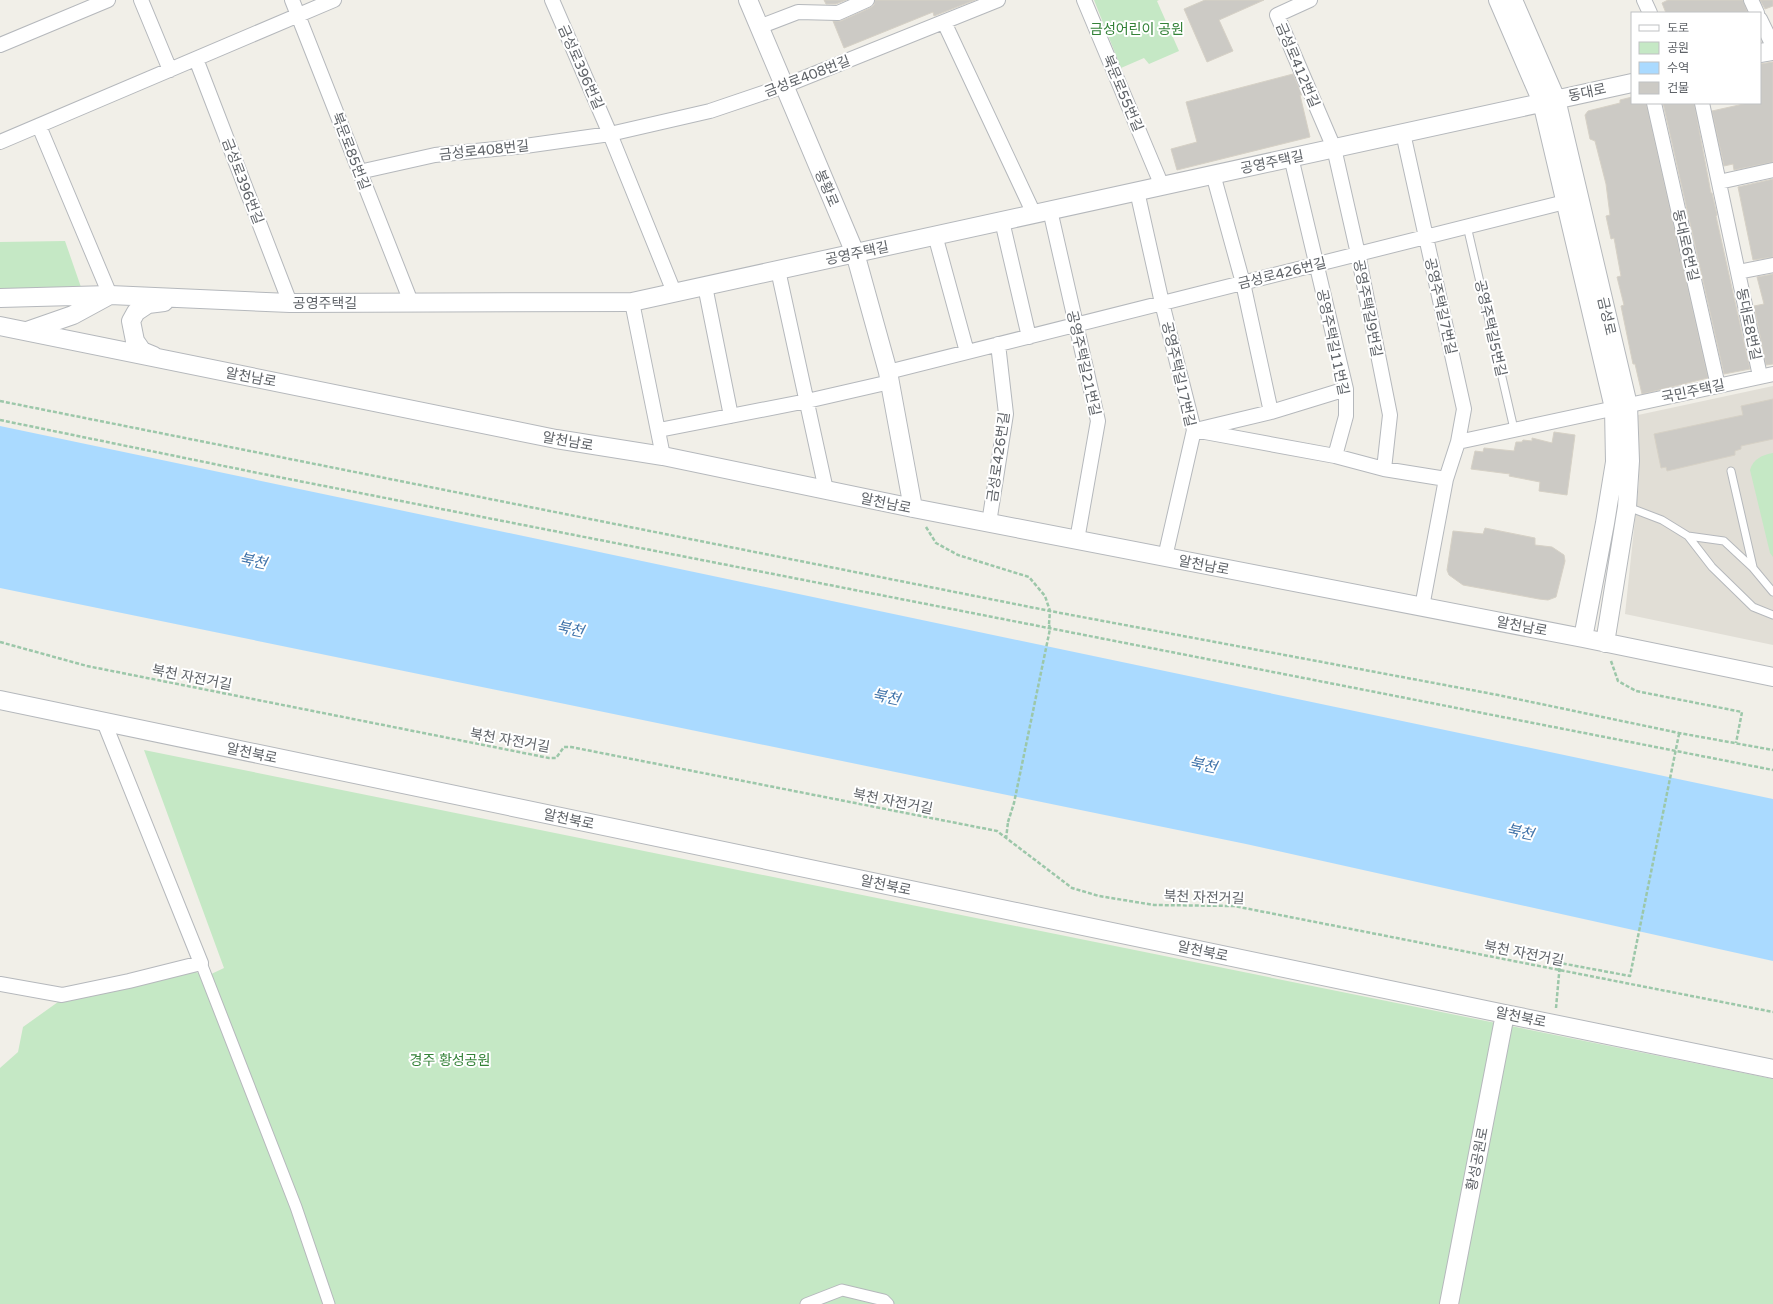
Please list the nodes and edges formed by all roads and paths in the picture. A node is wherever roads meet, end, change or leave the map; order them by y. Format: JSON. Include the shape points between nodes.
{"nodes":[{"id":1,"x":108,"y":0,"type":"edge"},
{"id":2,"x":141,"y":0,"type":"edge"},
{"id":3,"x":292,"y":0,"type":"edge"},
{"id":4,"x":334,"y":0,"type":"edge"},
{"id":5,"x":552,"y":0,"type":"edge"},
{"id":6,"x":748,"y":0,"type":"edge"},
{"id":7,"x":867,"y":0,"type":"edge"},
{"id":8,"x":998,"y":0,"type":"edge"},
{"id":9,"x":1084,"y":0,"type":"edge"},
{"id":10,"x":1310,"y":0,"type":"edge"},
{"id":11,"x":1498,"y":0,"type":"edge"},
{"id":12,"x":1513,"y":0,"type":"edge"},
{"id":13,"x":1644,"y":0,"type":"edge"},
{"id":14,"x":1751,"y":0,"type":"edge"},
{"id":15,"x":1650,"y":12,"type":"edge"},
{"id":16,"x":1757,"y":12,"type":"edge"},
{"id":17,"x":298,"y":16,"type":"junction"},
{"id":18,"x":1761,"y":21,"type":"edge"},
{"id":19,"x":944,"y":22,"type":"junction"},
{"id":20,"x":759,"y":27,"type":"junction"},
{"id":21,"x":0,"y":46,"type":"edge"},
{"id":22,"x":1773,"y":46,"type":"edge"},
{"id":23,"x":1773,"y":51,"type":"edge"},
{"id":24,"x":1761,"y":54,"type":"edge"},
{"id":25,"x":196,"y":59,"type":"junction"},
{"id":26,"x":170,"y":70,"type":"junction"},
{"id":27,"x":1631,"y":83,"type":"edge"},
{"id":28,"x":784,"y":86,"type":"junction"},
{"id":29,"x":1549,"y":101,"type":"junction"},
{"id":30,"x":1654,"y":104,"type":"edge"},
{"id":31,"x":1702,"y":104,"type":"edge"},
{"id":32,"x":39,"y":126,"type":"junction"},
{"id":33,"x":1403,"y":133,"type":"junction"},
{"id":34,"x":610,"y":134,"type":"junction"},
{"id":35,"x":0,"y":142,"type":"edge"},
{"id":36,"x":1334,"y":148,"type":"junction"},
{"id":37,"x":1291,"y":158,"type":"junction"},
{"id":38,"x":1773,"y":170,"type":"edge"},
{"id":39,"x":359,"y":172,"type":"junction"},
{"id":40,"x":1213,"y":174,"type":"junction"},
{"id":41,"x":1719,"y":182,"type":"junction"},
{"id":42,"x":1162,"y":186,"type":"junction"},
{"id":43,"x":1137,"y":191,"type":"junction"},
{"id":44,"x":1565,"y":202,"type":"junction"},
{"id":45,"x":1042,"y":212,"type":"junction"},
{"id":46,"x":1002,"y":221,"type":"junction"},
{"id":47,"x":1467,"y":226,"type":"junction"},
{"id":48,"x":935,"y":236,"type":"junction"},
{"id":49,"x":1425,"y":237,"type":"junction"},
{"id":50,"x":855,"y":253,"type":"junction"},
{"id":51,"x":1358,"y":254,"type":"junction"},
{"id":52,"x":1317,"y":264,"type":"junction"},
{"id":53,"x":1773,"y":265,"type":"edge"},
{"id":54,"x":778,"y":270,"type":"junction"},
{"id":55,"x":1738,"y":272,"type":"junction"},
{"id":56,"x":1243,"y":283,"type":"junction"},
{"id":57,"x":705,"y":286,"type":"junction"},
{"id":58,"x":674,"y":292,"type":"junction"},
{"id":59,"x":110,"y":295,"type":"junction"},
{"id":60,"x":0,"y":298,"type":"edge"},
{"id":61,"x":199,"y":299,"type":"junction"},
{"id":62,"x":411,"y":302,"type":"junction"},
{"id":63,"x":632,"y":302,"type":"junction"},
{"id":64,"x":290,"y":303,"type":"junction"},
{"id":65,"x":1162,"y":303,"type":"junction"},
{"id":66,"x":1075,"y":325,"type":"junction"},
{"id":67,"x":0,"y":326,"type":"edge"},
{"id":68,"x":26,"y":332,"type":"junction"},
{"id":69,"x":1029,"y":337,"type":"junction"},
{"id":70,"x":998,"y":344,"type":"junction"},
{"id":71,"x":967,"y":352,"type":"junction"},
{"id":72,"x":162,"y":359,"type":"junction"},
{"id":73,"x":1766,"y":375,"type":"edge"},
{"id":74,"x":889,"y":377,"type":"junction"},
{"id":75,"x":1718,"y":386,"type":"junction"},
{"id":76,"x":1346,"y":389,"type":"junction"},
{"id":77,"x":0,"y":400,"type":"edge"},
{"id":78,"x":806,"y":400,"type":"junction"},
{"id":79,"x":1621,"y":406,"type":"junction"},
{"id":80,"x":1271,"y":412,"type":"junction"},
{"id":81,"x":731,"y":416,"type":"junction"},
{"id":82,"x":0,"y":420,"type":"edge"},
{"id":83,"x":1514,"y":429,"type":"junction"},
{"id":84,"x":659,"y":430,"type":"junction"},
{"id":85,"x":1194,"y":430,"type":"junction"},
{"id":86,"x":1458,"y":442,"type":"junction"},
{"id":87,"x":663,"y":456,"type":"junction"},
{"id":88,"x":1335,"y":456,"type":"junction"},
{"id":89,"x":1384,"y":469,"type":"junction"},
{"id":90,"x":1731,"y":471,"type":"dead end"},
{"id":91,"x":1446,"y":479,"type":"junction"},
{"id":92,"x":826,"y":490,"type":"junction"},
{"id":93,"x":1618,"y":503,"type":"junction"},
{"id":94,"x":913,"y":508,"type":"junction"},
{"id":95,"x":989,"y":523,"type":"junction"},
{"id":96,"x":1688,"y":536,"type":"junction"},
{"id":97,"x":1077,"y":540,"type":"junction"},
{"id":98,"x":1165,"y":557,"type":"junction"},
{"id":99,"x":1753,"y":568,"type":"junction"},
{"id":100,"x":1773,"y":592,"type":"edge"},
{"id":101,"x":1422,"y":607,"type":"junction"},
{"id":102,"x":1050,"y":611,"type":"junction"},
{"id":103,"x":1773,"y":615,"type":"edge"},
{"id":104,"x":1050,"y":629,"type":"junction"},
{"id":105,"x":1583,"y":638,"type":"junction"},
{"id":106,"x":0,"y":642,"type":"edge"},
{"id":107,"x":1605,"y":643,"type":"junction"},
{"id":108,"x":1773,"y":677,"type":"edge"},
{"id":109,"x":0,"y":700,"type":"edge"},
{"id":110,"x":104,"y":722,"type":"junction"},
{"id":111,"x":1679,"y":733,"type":"junction"},
{"id":112,"x":1736,"y":743,"type":"junction"},
{"id":113,"x":1773,"y":750,"type":"edge"},
{"id":114,"x":1675,"y":753,"type":"junction"},
{"id":115,"x":1773,"y":770,"type":"edge"},
{"id":116,"x":1006,"y":839,"type":"junction"},
{"id":117,"x":201,"y":963,"type":"junction"},
{"id":118,"x":1560,"y":970,"type":"junction"},
{"id":119,"x":0,"y":984,"type":"edge"},
{"id":120,"x":1773,"y":1012,"type":"edge"},
{"id":121,"x":1505,"y":1014,"type":"junction"},
{"id":122,"x":1554,"y":1024,"type":"junction"},
{"id":123,"x":1773,"y":1069,"type":"edge"},
{"id":124,"x":329,"y":1304,"type":"edge"},
{"id":125,"x":806,"y":1304,"type":"edge"},
{"id":126,"x":888,"y":1304,"type":"edge"},
{"id":127,"x":1449,"y":1304,"type":"edge"}],
"edges":[{"from":1,"to":21,"type":"street"},
{"from":2,"to":26,"type":"street"},
{"from":3,"to":17,"type":"street","name":"북문로85번길"},
{"from":4,"to":17,"type":"street"},
{"from":5,"to":34,"type":"street","name":"금성로396번길"},
{"from":6,"to":20,"type":"street","name":"봉황로"},
{"from":7,"to":20,"type":"street","via":[[838,13],[798,12]]},
{"from":8,"to":19,"type":"street","name":"금성로408번길"},
{"from":9,"to":42,"type":"street","name":"북문로55번길"},
{"from":10,"to":36,"type":"street","name":"금성로412번길","via":[[1277,15]]},
{"from":11,"to":29,"type":"street","name":"금성로"},
{"from":12,"to":29,"type":"street","name":"금성로"},
{"from":13,"to":15,"type":"street"},
{"from":14,"to":16,"type":"street"},
{"from":17,"to":25,"type":"street"},
{"from":17,"to":39,"type":"street","name":"북문로85번길"},
{"from":18,"to":22,"type":"street"},
{"from":19,"to":28,"type":"street","name":"금성로408번길"},
{"from":19,"to":45,"type":"street","name":"공영주택길21번길"},
{"from":20,"to":28,"type":"street","name":"봉황로"},
{"from":23,"to":24,"type":"street"},
{"from":25,"to":26,"type":"street"},
{"from":25,"to":64,"type":"street","name":"금성로396번길"},
{"from":26,"to":32,"type":"street"},
{"from":27,"to":29,"type":"street","name":"동대로"},
{"from":28,"to":34,"type":"street","name":"금성로408번길","via":[[710,111]]},
{"from":28,"to":50,"type":"street","name":"봉황로"},
{"from":29,"to":33,"type":"street","name":"공영주택길"},
{"from":29,"to":44,"type":"street","name":"금성로"},
{"from":29,"to":79,"type":"street","name":"금성로"},
{"from":30,"to":75,"type":"street","name":"동대로6번길"},
{"from":31,"to":41,"type":"street","name":"동대로8번길"},
{"from":32,"to":35,"type":"street"},
{"from":32,"to":59,"type":"street"},
{"from":33,"to":36,"type":"street","name":"공영주택길"},
{"from":33,"to":49,"type":"street","name":"공영주택길7번길"},
{"from":34,"to":39,"type":"street","name":"금성로408번길","via":[[435,155]]},
{"from":34,"to":58,"type":"street"},
{"from":36,"to":37,"type":"street","name":"공영주택길"},
{"from":36,"to":51,"type":"street","name":"공영주택길9번길"},
{"from":37,"to":40,"type":"street","name":"공영주택길"},
{"from":37,"to":52,"type":"street","name":"공영주택길11번길"},
{"from":38,"to":41,"type":"street"},
{"from":39,"to":62,"type":"street","name":"북문로85번길"},
{"from":40,"to":42,"type":"street","name":"공영주택길"},
{"from":40,"to":56,"type":"street"},
{"from":41,"to":55,"type":"street","name":"동대로8번길"},
{"from":42,"to":43,"type":"street","name":"공영주택길"},
{"from":43,"to":45,"type":"street","name":"공영주택길"},
{"from":43,"to":65,"type":"street","name":"공영주택길17번길"},
{"from":44,"to":47,"type":"street","name":"금성로426번길"},
{"from":44,"to":79,"type":"street","name":"금성로"},
{"from":45,"to":46,"type":"street","name":"공영주택길"},
{"from":45,"to":66,"type":"street","name":"공영주택길21번길"},
{"from":46,"to":48,"type":"street","name":"공영주택길"},
{"from":46,"to":69,"type":"street"},
{"from":47,"to":49,"type":"street","name":"금성로426번길"},
{"from":47,"to":83,"type":"lane","name":"공영주택길5번길"},
{"from":48,"to":50,"type":"street","name":"공영주택길"},
{"from":48,"to":71,"type":"street"},
{"from":49,"to":51,"type":"street","name":"금성로426번길"},
{"from":49,"to":86,"type":"street","name":"공영주택길7번길","via":[[1464,409]]},
{"from":50,"to":54,"type":"street","name":"공영주택길"},
{"from":50,"to":74,"type":"street","name":"봉황로"},
{"from":51,"to":52,"type":"street","name":"금성로426번길"},
{"from":51,"to":89,"type":"street","name":"공영주택길9번길","via":[[1390,415]]},
{"from":52,"to":56,"type":"street","name":"금성로426번길"},
{"from":52,"to":76,"type":"street","name":"공영주택길11번길"},
{"from":53,"to":55,"type":"street","name":"동대로8번길"},
{"from":54,"to":57,"type":"street","name":"공영주택길"},
{"from":54,"to":78,"type":"street"},
{"from":55,"to":73,"type":"street","name":"동대로8번길"},
{"from":56,"to":65,"type":"street","name":"금성로426번길"},
{"from":56,"to":80,"type":"street"},
{"from":57,"to":58,"type":"street","name":"공영주택길"},
{"from":57,"to":81,"type":"street"},
{"from":58,"to":63,"type":"street","name":"공영주택길"},
{"from":59,"to":60,"type":"street","name":"공영주택길"},
{"from":59,"to":61,"type":"street","name":"공영주택길"},
{"from":59,"to":68,"type":"street","via":[[73,315]]},
{"from":61,"to":64,"type":"street","name":"공영주택길"},
{"from":61,"to":72,"type":"street","via":[[148,304],[136,312],[131,321],[135,341],[142,351]]},
{"from":62,"to":63,"type":"street","name":"공영주택길"},
{"from":62,"to":64,"type":"street","name":"공영주택길"},
{"from":63,"to":84,"type":"street"},
{"from":65,"to":66,"type":"street","name":"금성로426번길"},
{"from":65,"to":85,"type":"street","name":"공영주택길17번길"},
{"from":66,"to":69,"type":"street","name":"금성로426번길"},
{"from":66,"to":97,"type":"street","name":"공영주택길21번길","via":[[1098,421]]},
{"from":67,"to":68,"type":"street","name":"알천남로"},
{"from":68,"to":72,"type":"street","name":"알천남로"},
{"from":69,"to":70,"type":"street","name":"금성로426번길"},
{"from":70,"to":71,"type":"street","name":"금성로426번길"},
{"from":70,"to":95,"type":"street","name":"금성로426번길","via":[[1006,414]]},
{"from":71,"to":74,"type":"street","name":"금성로426번길"},
{"from":72,"to":87,"type":"street","name":"알천남로","via":[[556,439]]},
{"from":73,"to":75,"type":"street","name":"국민주택길"},
{"from":74,"to":78,"type":"street"},
{"from":74,"to":94,"type":"street","name":"봉황로"},
{"from":75,"to":79,"type":"street","name":"국민주택길"},
{"from":76,"to":80,"type":"street"},
{"from":76,"to":88,"type":"street","name":"공영주택길11번길","via":[[1346,416]]},
{"from":77,"to":102,"type":"path"},
{"from":78,"to":81,"type":"street"},
{"from":78,"to":92,"type":"street"},
{"from":79,"to":83,"type":"street"},
{"from":79,"to":93,"type":"street","name":"금성로","via":[[1615,462]]},
{"from":80,"to":85,"type":"street"},
{"from":81,"to":84,"type":"street"},
{"from":82,"to":104,"type":"path","via":[[266,475]]},
{"from":83,"to":86,"type":"street"},
{"from":84,"to":87,"type":"street"},
{"from":85,"to":88,"type":"street"},
{"from":85,"to":98,"type":"street","name":"공영주택길17번길"},
{"from":86,"to":91,"type":"street","name":"공영주택길7번길"},
{"from":87,"to":92,"type":"street","name":"알천남로"},
{"from":88,"to":89,"type":"street"},
{"from":89,"to":91,"type":"street"},
{"from":90,"to":99,"type":"lane"},
{"from":91,"to":101,"type":"street","name":"공영주택길7번길"},
{"from":92,"to":94,"type":"street","name":"알천남로"},
{"from":93,"to":96,"type":"lane","via":[[1662,520]]},
{"from":93,"to":105,"type":"street","name":"금성로"},
{"from":93,"to":107,"type":"street","name":"금성로"},
{"from":94,"to":95,"type":"street","name":"알천남로"},
{"from":94,"to":102,"type":"path","via":[[936,543],[958,555],[1029,577],[1045,596]]},
{"from":95,"to":97,"type":"street","name":"알천남로"},
{"from":96,"to":99,"type":"lane","via":[[1724,541]]},
{"from":96,"to":103,"type":"lane","via":[[1712,567],[1753,607]]},
{"from":97,"to":98,"type":"street","name":"알천남로"},
{"from":98,"to":101,"type":"street","name":"알천남로"},
{"from":99,"to":100,"type":"lane"},
{"from":101,"to":105,"type":"street","name":"알천남로"},
{"from":102,"to":104,"type":"path","bridge":true},
{"from":102,"to":111,"type":"path","via":[[1498,695]]},
{"from":104,"to":114,"type":"path"},
{"from":104,"to":116,"type":"path","bridge":true},
{"from":105,"to":107,"type":"street","name":"알천남로"},
{"from":106,"to":116,"type":"path","name":"북천 자전거길","via":[[87,666],[429,735],[549,758],[556,758],[564,747],[571,747],[996,831]]},
{"from":107,"to":108,"type":"street","name":"알천남로"},
{"from":107,"to":112,"type":"path","via":[[1618,681],[1636,690],[1742,712]]},
{"from":109,"to":110,"type":"street","name":"알천북로"},
{"from":110,"to":117,"type":"street"},
{"from":110,"to":121,"type":"street","name":"알천북로"},
{"from":111,"to":112,"type":"path"},
{"from":111,"to":114,"type":"path"},
{"from":112,"to":113,"type":"path"},
{"from":114,"to":115,"type":"path"},
{"from":114,"to":118,"type":"path","via":[[1630,976],[1560,963]]},
{"from":116,"to":118,"type":"path","name":"북천 자전거길","via":[[1072,888],[1099,896],[1154,905],[1234,906]]},
{"from":117,"to":119,"type":"street","via":[[62,995]]},
{"from":117,"to":124,"type":"street","via":[[296,1207]]},
{"from":118,"to":120,"type":"path","name":"북천 자전거길"},
{"from":118,"to":122,"type":"path"},
{"from":121,"to":122,"type":"street","name":"알천북로"},
{"from":121,"to":127,"type":"street","name":"황성공원로"},
{"from":122,"to":123,"type":"street","name":"알천북로"},
{"from":125,"to":126,"type":"street","via":[[842,1290],[884,1300]]}]}
